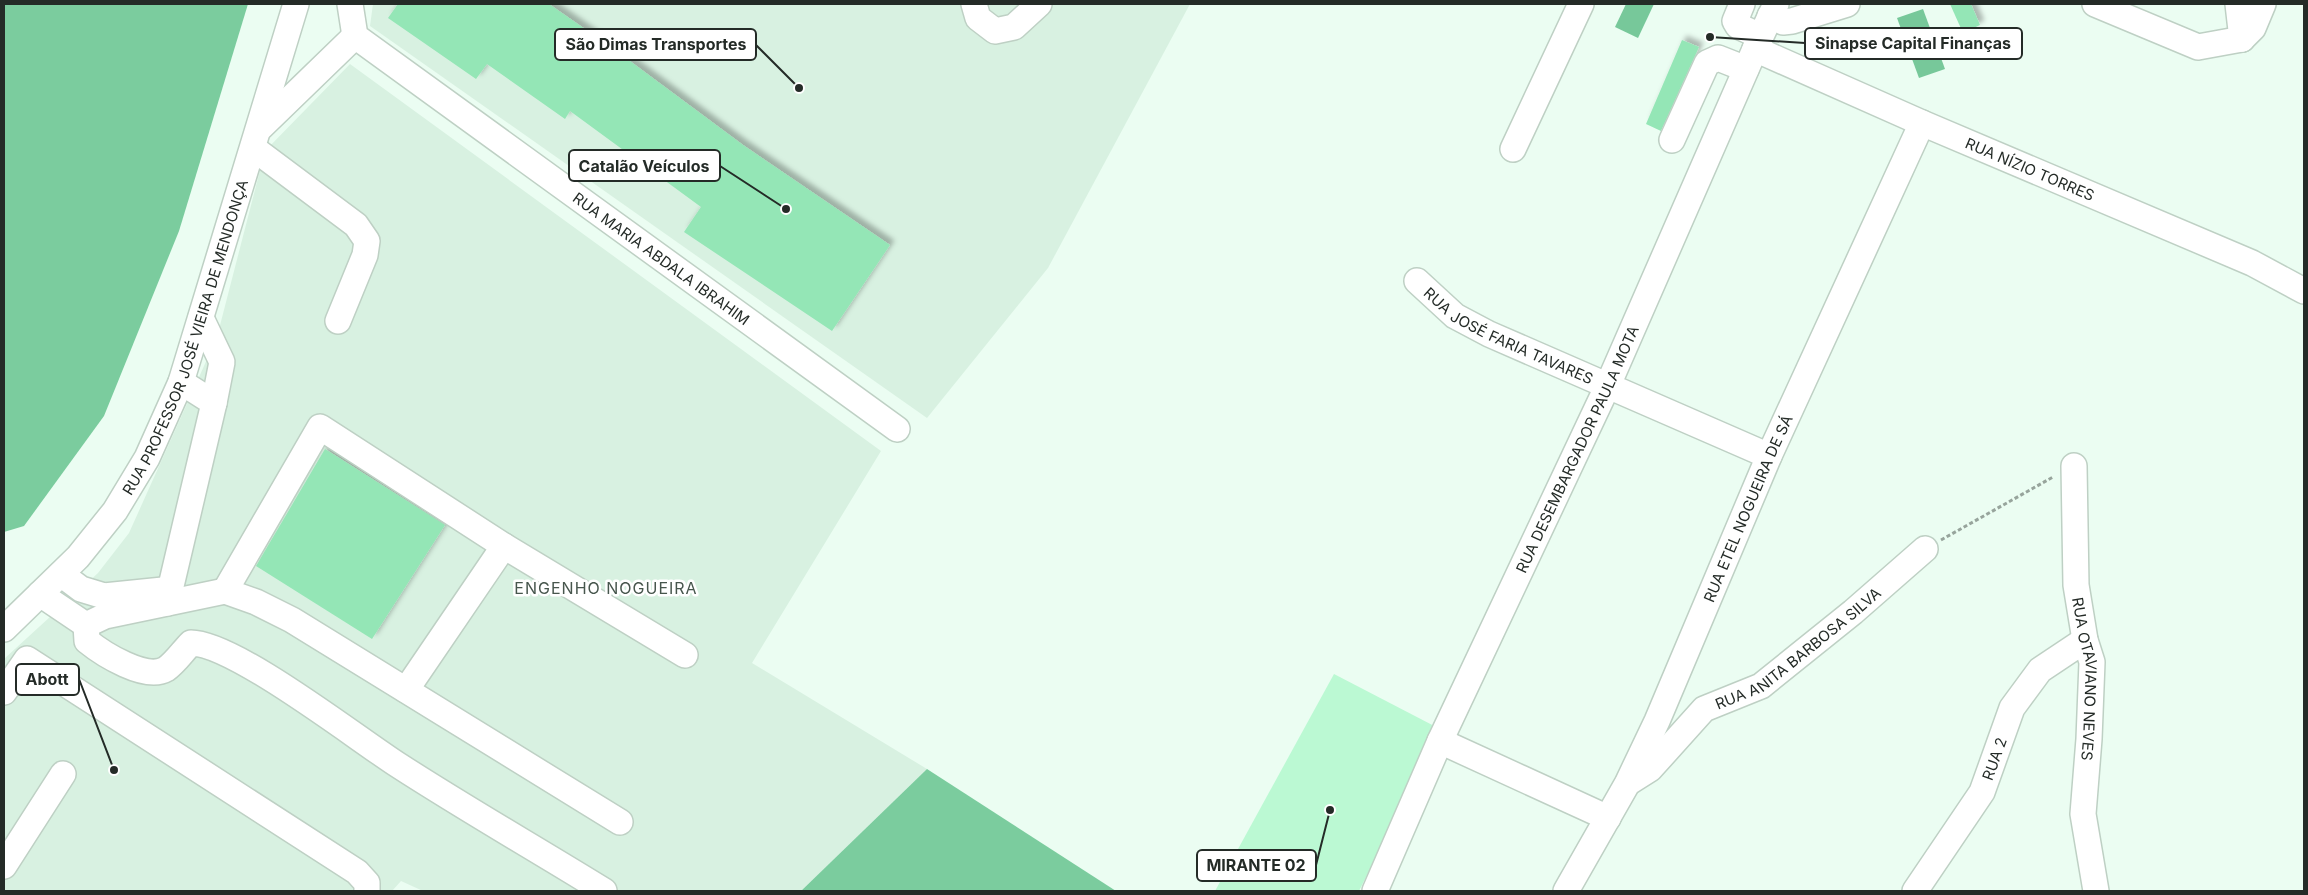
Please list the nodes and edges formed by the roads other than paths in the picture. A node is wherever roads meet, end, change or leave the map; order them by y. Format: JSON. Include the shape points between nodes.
{"nodes":[{"id":1,"x":296,"y":4,"type":"edge"},
{"id":2,"x":350,"y":4,"type":"edge"},
{"id":3,"x":974,"y":4,"type":"edge"},
{"id":4,"x":1039,"y":4,"type":"edge"},
{"id":5,"x":1581,"y":4,"type":"edge"},
{"id":6,"x":1847,"y":4,"type":"edge"},
{"id":7,"x":2095,"y":4,"type":"edge"},
{"id":8,"x":2238,"y":4,"type":"edge"},
{"id":9,"x":2263,"y":4,"type":"edge"},
{"id":10,"x":1738,"y":13,"type":"edge"},
{"id":11,"x":1761,"y":35,"type":"edge"},
{"id":12,"x":355,"y":36,"type":"junction"},
{"id":13,"x":2242,"y":39,"type":"junction"},
{"id":14,"x":1922,"y":123,"type":"junction"},
{"id":15,"x":256,"y":139,"type":"junction"},
{"id":16,"x":1672,"y":140,"type":"dead end"},
{"id":17,"x":1513,"y":148,"type":"dead end"},
{"id":18,"x":1417,"y":281,"type":"dead end"},
{"id":19,"x":2304,"y":291,"type":"edge"},
{"id":20,"x":201,"y":318,"type":"junction"},
{"id":21,"x":338,"y":321,"type":"dead end"},
{"id":22,"x":181,"y":382,"type":"junction"},
{"id":23,"x":1608,"y":386,"type":"junction"},
{"id":24,"x":214,"y":403,"type":"junction"},
{"id":25,"x":897,"y":428,"type":"dead end"},
{"id":26,"x":1769,"y":456,"type":"junction"},
{"id":27,"x":2074,"y":466,"type":"road end"},
{"id":28,"x":504,"y":546,"type":"junction"},
{"id":29,"x":1925,"y":549,"type":"road end"},
{"id":30,"x":61,"y":574,"type":"junction"},
{"id":31,"x":225,"y":591,"type":"junction"},
{"id":32,"x":40,"y":594,"type":"junction"},
{"id":33,"x":169,"y":596,"type":"junction"},
{"id":34,"x":86,"y":625,"type":"junction"},
{"id":35,"x":6,"y":626,"type":"edge"},
{"id":36,"x":2085,"y":640,"type":"junction"},
{"id":37,"x":685,"y":656,"type":"dead end"},
{"id":38,"x":27,"y":659,"type":"junction"},
{"id":39,"x":406,"y":690,"type":"junction"},
{"id":40,"x":4,"y":692,"type":"edge"},
{"id":41,"x":1440,"y":741,"type":"junction"},
{"id":42,"x":63,"y":774,"type":"dead end"},
{"id":43,"x":1627,"y":784,"type":"junction"},
{"id":44,"x":1608,"y":818,"type":"junction"},
{"id":45,"x":620,"y":822,"type":"dead end"},
{"id":46,"x":4,"y":866,"type":"edge"},
{"id":47,"x":367,"y":891,"type":"edge"},
{"id":48,"x":604,"y":891,"type":"edge"},
{"id":49,"x":1375,"y":891,"type":"edge"},
{"id":50,"x":1566,"y":891,"type":"edge"},
{"id":51,"x":1915,"y":891,"type":"edge"},
{"id":52,"x":2096,"y":891,"type":"edge"}],
"edges":[{"from":1,"to":15,"type":"street","name":"RUA PROFESSOR JOSÉ VIEIRA DE MENDONÇA"},
{"from":2,"to":12,"type":"street"},
{"from":3,"to":4,"type":"street","via":[[978,18],[994,31],[1014,28]]},
{"from":5,"to":17,"type":"street"},
{"from":6,"to":11,"type":"street","via":[[1783,22]]},
{"from":7,"to":13,"type":"street","via":[[2198,47]]},
{"from":8,"to":13,"type":"street"},
{"from":9,"to":13,"type":"street","via":[[2253,28]]},
{"from":10,"to":11,"type":"street","via":[[1738,26]]},
{"from":11,"to":14,"type":"street","name":"RUA NÍZIO TORRES"},
{"from":11,"to":16,"type":"street","via":[[1704,67]]},
{"from":11,"to":23,"type":"street","name":"RUA DESEMBARGADOR PAULA MOTA"},
{"from":12,"to":15,"type":"street"},
{"from":12,"to":25,"type":"street","name":"RUA MARIA ABDALA IBRAHIM"},
{"from":14,"to":19,"type":"street","name":"RUA NÍZIO TORRES","via":[[2252,263]]},
{"from":14,"to":26,"type":"street","name":"RUA ETEL NOGUEIRA DE SÁ"},
{"from":15,"to":20,"type":"street","name":"RUA PROFESSOR JOSÉ VIEIRA DE MENDONÇA"},
{"from":15,"to":21,"type":"street","via":[[356,225],[366,241],[365,255]]},
{"from":18,"to":23,"type":"street","name":"RUA JOSÉ FARIA TAVARES","via":[[1455,316]]},
{"from":20,"to":22,"type":"street","name":"RUA PROFESSOR JOSÉ VIEIRA DE MENDONÇA"},
{"from":20,"to":24,"type":"street","via":[[222,362]]},
{"from":22,"to":24,"type":"street"},
{"from":22,"to":30,"type":"street","name":"RUA PROFESSOR JOSÉ VIEIRA DE MENDONÇA","via":[[147,458],[115,510]]},
{"from":23,"to":26,"type":"street","name":"RUA JOSÉ FARIA TAVARES"},
{"from":23,"to":41,"type":"street","name":"RUA DESEMBARGADOR PAULA MOTA"},
{"from":24,"to":33,"type":"street"},
{"from":26,"to":43,"type":"street","name":"RUA ETEL NOGUEIRA DE SÁ","via":[[1658,721]]},
{"from":27,"to":36,"type":"street","name":"RUA OTAVIANO NEVES","via":[[2076,585]]},
{"from":28,"to":31,"type":"street","via":[[320,427]]},
{"from":28,"to":37,"type":"street"},
{"from":28,"to":39,"type":"street"},
{"from":29,"to":43,"type":"street","name":"RUA ANITA BARBOSA SILVA","via":[[1761,686],[1704,708],[1650,769]]},
{"from":30,"to":32,"type":"street","name":"RUA PROFESSOR JOSÉ VIEIRA DE MENDONÇA"},
{"from":30,"to":33,"type":"street","via":[[82,589],[104,596]]},
{"from":31,"to":33,"type":"street"},
{"from":31,"to":39,"type":"street","via":[[292,620]]},
{"from":32,"to":34,"type":"street"},
{"from":32,"to":35,"type":"street","name":"RUA PROFESSOR JOSÉ VIEIRA DE MENDONÇA"},
{"from":33,"to":34,"type":"street"},
{"from":34,"to":48,"type":"street","via":[[88,641],[102,653],[152,673],[165,669],[191,643],[200,643],[225,654],[261,673],[398,765]]},
{"from":35,"to":38,"type":"street"},
{"from":36,"to":51,"type":"street","name":"RUA 2","via":[[2040,670],[2012,708],[1982,792]]},
{"from":36,"to":52,"type":"street","name":"RUA OTAVIANO NEVES","via":[[2092,662],[2090,739],[2083,814]]},
{"from":38,"to":40,"type":"street"},
{"from":38,"to":47,"type":"street","via":[[357,872],[367,883]]},
{"from":39,"to":45,"type":"street"},
{"from":41,"to":44,"type":"street"},
{"from":41,"to":49,"type":"street","name":"RUA DESEMBARGADOR PAULA MOTA"},
{"from":42,"to":46,"type":"street"},
{"from":43,"to":44,"type":"street","name":"RUA ETEL NOGUEIRA DE SÁ"},
{"from":44,"to":50,"type":"street","name":"RUA ETEL NOGUEIRA DE SÁ"}]}
